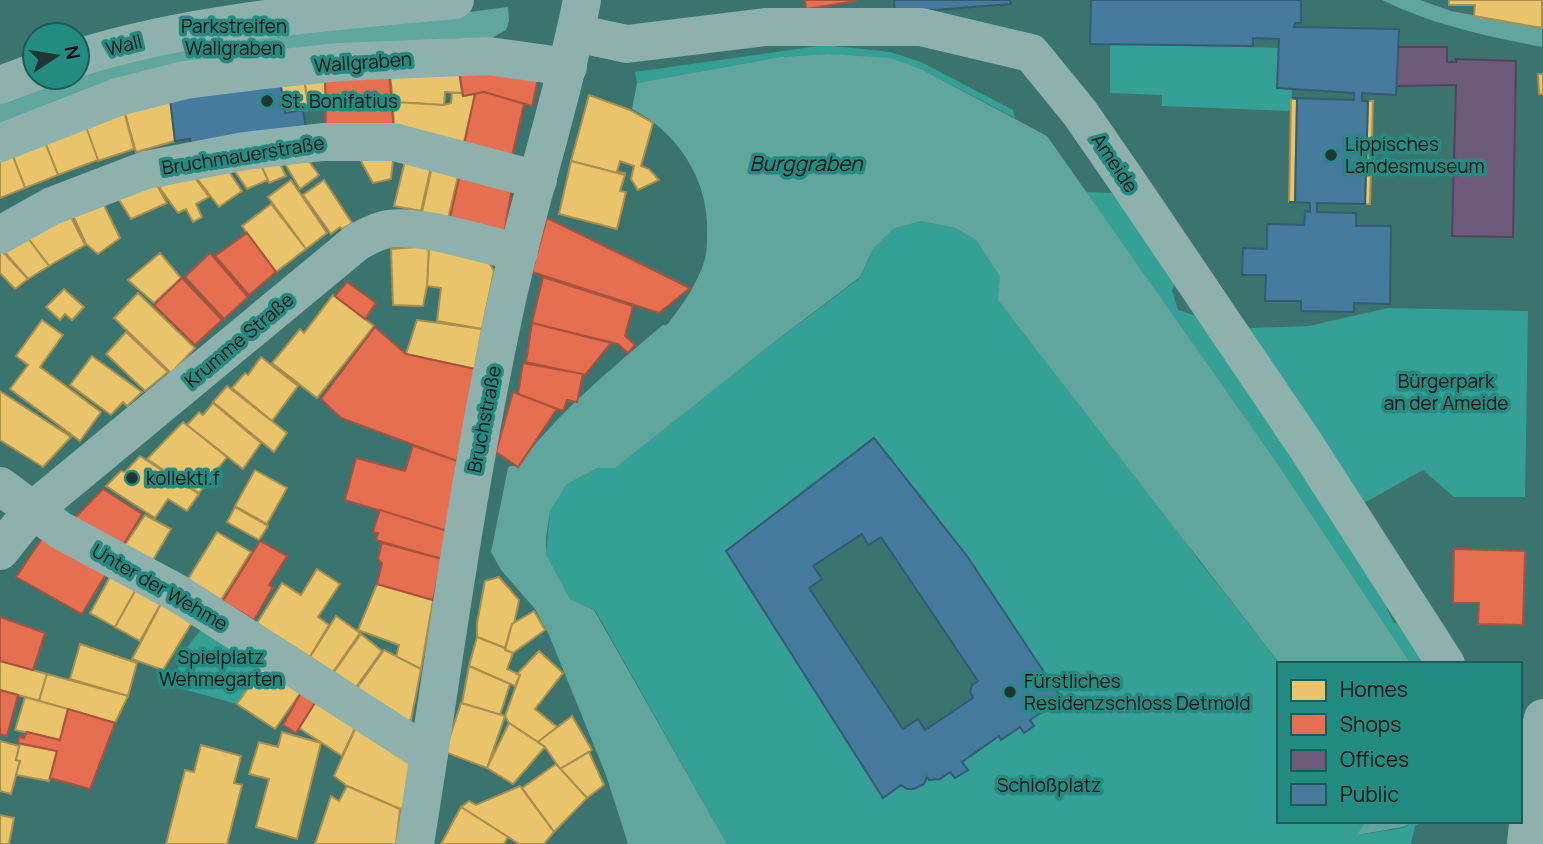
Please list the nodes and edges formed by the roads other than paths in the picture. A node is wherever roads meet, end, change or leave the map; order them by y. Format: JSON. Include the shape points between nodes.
{"nodes":[{"id":1,"x":223,"y":0,"type":"edge"},
{"id":2,"x":455,"y":0,"type":"edge"},
{"id":3,"x":170,"y":22,"type":"junction"},
{"id":4,"x":91,"y":30,"type":"edge"},
{"id":5,"x":572,"y":47,"type":"edge"},
{"id":6,"x":21,"y":53,"type":"edge"},
{"id":7,"x":91,"y":53,"type":"edge"},
{"id":8,"x":0,"y":60,"type":"edge"},
{"id":9,"x":21,"y":77,"type":"edge"},
{"id":10,"x":0,"y":85,"type":"edge"},
{"id":11,"x":0,"y":143,"type":"edge"},
{"id":12,"x":523,"y":176,"type":"junction"},
{"id":13,"x":0,"y":235,"type":"edge"},
{"id":14,"x":519,"y":252,"type":"junction"},
{"id":15,"x":0,"y":486,"type":"edge"},
{"id":16,"x":32,"y":511,"type":"junction"},
{"id":17,"x":0,"y":551,"type":"edge"},
{"id":18,"x":1445,"y":662,"type":"edge"},
{"id":19,"x":1533,"y":734,"type":"edge"},
{"id":20,"x":429,"y":755,"type":"junction"},
{"id":21,"x":415,"y":844,"type":"edge"},
{"id":22,"x":1526,"y":844,"type":"edge"}],
"edges":[{"from":1,"to":3,"type":"street","name":"Wall"},
{"from":2,"to":3,"type":"street","name":"Wall","via":[[239,21]]},
{"from":3,"to":4,"type":"street","name":"Wall","via":[[113,23]]},
{"from":3,"to":7,"type":"street","name":"Wall"},
{"from":5,"to":11,"type":"street","name":"Wallgraben","via":[[340,62],[185,80],[118,97]]},
{"from":5,"to":12,"type":"street","name":"Bruchstraße"},
{"from":5,"to":18,"type":"street","name":"Ameide","via":[[765,27],[921,27],[1031,53],[1129,184]]},
{"from":6,"to":8,"type":"street"},
{"from":9,"to":10,"type":"street"},
{"from":12,"to":13,"type":"street","name":"Bruchmauerstraße","via":[[394,142],[334,141],[245,151],[146,170],[52,206]]},
{"from":12,"to":14,"type":"street","name":"Bruchstraße"},
{"from":14,"to":16,"type":"street","name":"Krumme Straße","via":[[398,228],[374,232]]},
{"from":14,"to":20,"type":"street","name":"Bruchstraße","via":[[463,530]]},
{"from":15,"to":16,"type":"street","name":"Unter der Wehme"},
{"from":16,"to":17,"type":"street","name":"Krumme Straße"},
{"from":16,"to":20,"type":"street","name":"Unter der Wehme","via":[[177,593]]},
{"from":19,"to":22,"type":"street"},
{"from":20,"to":21,"type":"street","name":"Bruchstraße"}]}
